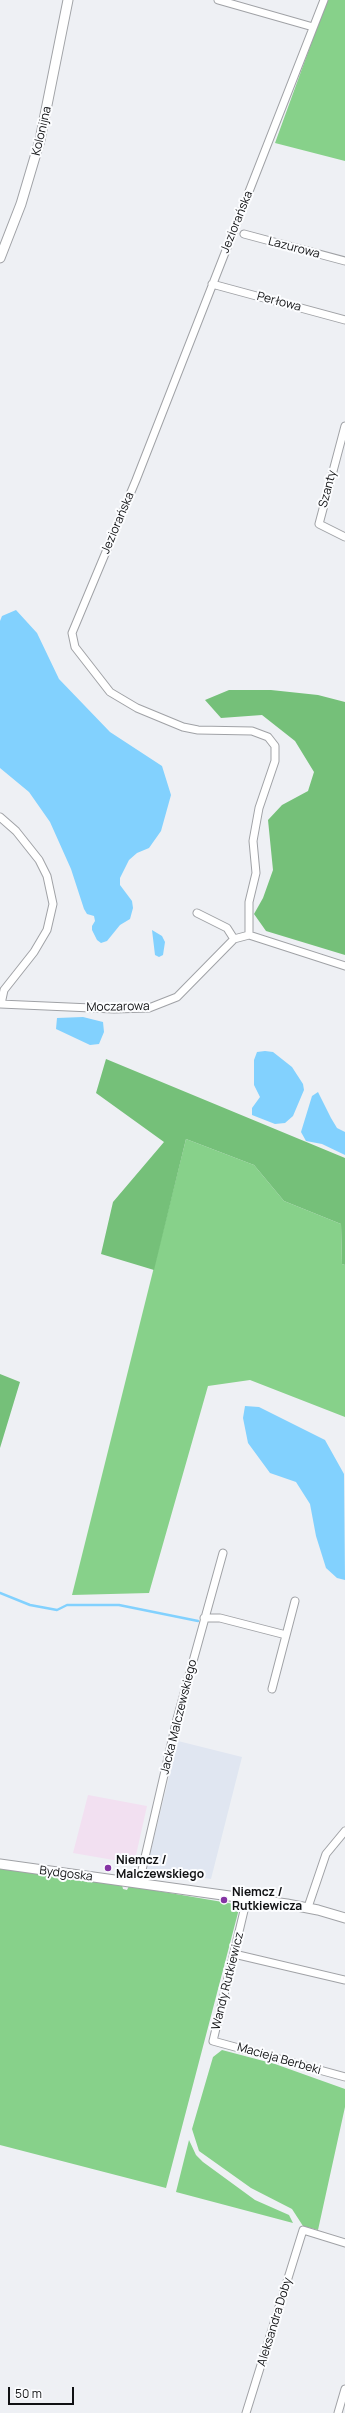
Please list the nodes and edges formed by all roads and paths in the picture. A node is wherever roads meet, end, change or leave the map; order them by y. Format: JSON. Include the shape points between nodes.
{"nodes":[{"id":1,"x":68,"y":0,"type":"edge"},
{"id":2,"x":218,"y":0,"type":"edge"},
{"id":3,"x":324,"y":0,"type":"edge"},
{"id":4,"x":314,"y":27,"type":"junction"},
{"id":5,"x":244,"y":234,"type":"dead end"},
{"id":6,"x":0,"y":258,"type":"edge"},
{"id":7,"x":345,"y":261,"type":"edge"},
{"id":8,"x":212,"y":284,"type":"junction"},
{"id":9,"x":345,"y":320,"type":"edge"},
{"id":10,"x":345,"y":426,"type":"edge"},
{"id":11,"x":345,"y":537,"type":"edge"},
{"id":12,"x":0,"y":817,"type":"edge"},
{"id":13,"x":197,"y":913,"type":"dead end"},
{"id":14,"x":249,"y":935,"type":"junction"},
{"id":15,"x":234,"y":939,"type":"junction"},
{"id":16,"x":345,"y":966,"type":"edge"},
{"id":17,"x":0,"y":1004,"type":"edge"},
{"id":18,"x":223,"y":1553,"type":"dead end"},
{"id":19,"x":295,"y":1601,"type":"dead end"},
{"id":20,"x":204,"y":1618,"type":"junction"},
{"id":21,"x":286,"y":1635,"type":"junction"},
{"id":22,"x":272,"y":1689,"type":"dead end"},
{"id":23,"x":345,"y":1831,"type":"edge"},
{"id":24,"x":0,"y":1864,"type":"edge"},
{"id":25,"x":139,"y":1883,"type":"junction"},
{"id":26,"x":247,"y":1898,"type":"junction"},
{"id":27,"x":308,"y":1907,"type":"junction"},
{"id":28,"x":345,"y":1918,"type":"edge"},
{"id":29,"x":234,"y":1954,"type":"junction"},
{"id":30,"x":345,"y":1980,"type":"edge"},
{"id":31,"x":213,"y":2041,"type":"joint"},
{"id":32,"x":345,"y":2077,"type":"edge"},
{"id":33,"x":345,"y":2243,"type":"edge"},
{"id":34,"x":345,"y":2389,"type":"edge"},
{"id":35,"x":246,"y":2413,"type":"edge"},
{"id":36,"x":338,"y":2413,"type":"edge"}],
"edges":[{"from":1,"to":6,"type":"street","name":"Kolonijna","via":[[40,140],[21,204]]},
{"from":2,"to":4,"type":"street"},
{"from":3,"to":4,"type":"street","name":"Jeziorańska"},
{"from":4,"to":8,"type":"street","name":"Jeziorańska"},
{"from":5,"to":7,"type":"street","name":"Lazurowa"},
{"from":8,"to":9,"type":"street","name":"Perłowa"},
{"from":8,"to":14,"type":"street","name":"Jeziorańska","via":[[136,480],[72,633],[75,647],[110,692],[137,708],[183,727],[198,730],[252,731],[268,736],[275,746],[275,762],[259,808],[253,842],[256,873],[249,902]]},
{"from":10,"to":11,"type":"street","name":"Szanty","via":[[318,524]]},
{"from":12,"to":17,"type":"street","via":[[16,831],[39,860],[47,876],[53,904],[47,930],[34,952],[4,990]]},
{"from":13,"to":15,"type":"street","via":[[227,928]]},
{"from":14,"to":15,"type":"street"},
{"from":14,"to":16,"type":"street"},
{"from":15,"to":17,"type":"street","name":"Moczarowa","via":[[177,997],[149,1008],[114,1010]]},
{"from":18,"to":20,"type":"street","name":"Jacka Malczewskiego"},
{"from":19,"to":21,"type":"street"},
{"from":20,"to":21,"type":"street","via":[[220,1618]]},
{"from":20,"to":25,"type":"street","name":"Jacka Malczewskiego"},
{"from":21,"to":22,"type":"street"},
{"from":23,"to":27,"type":"street","via":[[326,1854]]},
{"from":24,"to":25,"type":"street","name":"Bydgoska"},
{"from":25,"to":26,"type":"street","name":"Bydgoska"},
{"from":26,"to":27,"type":"street","name":"Bydgoska"},
{"from":26,"to":29,"type":"street","name":"Wandy Rutkiewicz"},
{"from":27,"to":28,"type":"street","name":"Bydgoska"},
{"from":29,"to":30,"type":"street"},
{"from":29,"to":31,"type":"street","name":"Wandy Rutkiewicz"},
{"from":31,"to":32,"type":"street","name":"Macieja Berbeki"},
{"from":33,"to":35,"type":"street","name":"Aleksandra Doby","via":[[303,2230]]},
{"from":34,"to":36,"type":"street"}]}
